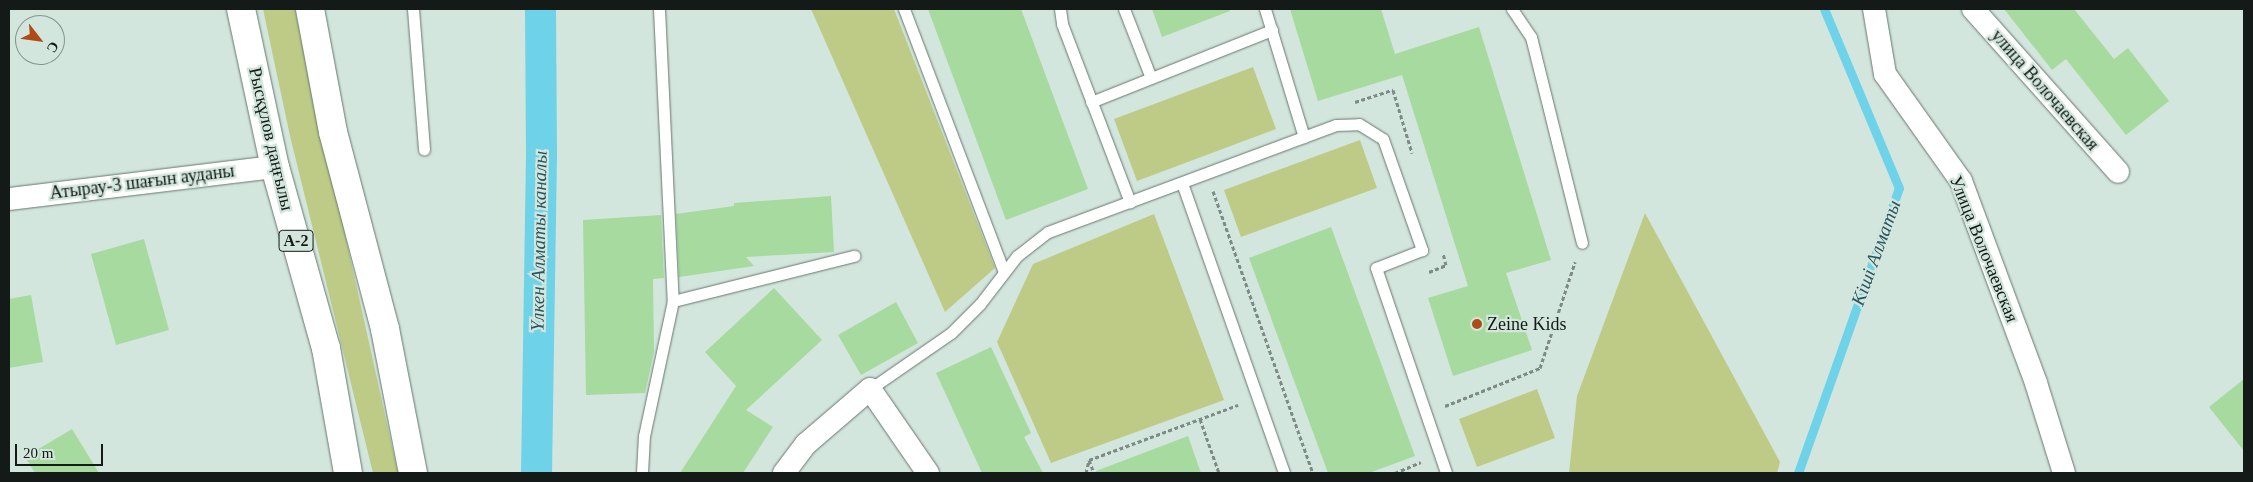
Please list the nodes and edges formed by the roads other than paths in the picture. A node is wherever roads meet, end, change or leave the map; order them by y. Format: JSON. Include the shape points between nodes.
{"nodes":[{"id":1,"x":241,"y":9,"type":"edge"},
{"id":2,"x":310,"y":9,"type":"edge"},
{"id":3,"x":414,"y":9,"type":"edge"},
{"id":4,"x":659,"y":9,"type":"edge"},
{"id":5,"x":904,"y":9,"type":"edge"},
{"id":6,"x":1060,"y":9,"type":"edge"},
{"id":7,"x":1124,"y":9,"type":"edge"},
{"id":8,"x":1265,"y":9,"type":"edge"},
{"id":9,"x":1512,"y":9,"type":"edge"},
{"id":10,"x":1874,"y":9,"type":"edge"},
{"id":11,"x":1973,"y":9,"type":"edge"},
{"id":12,"x":1272,"y":30,"type":"junction"},
{"id":13,"x":1151,"y":78,"type":"junction"},
{"id":14,"x":1091,"y":102,"type":"junction"},
{"id":15,"x":1304,"y":137,"type":"junction"},
{"id":16,"x":424,"y":150,"type":"dead end"},
{"id":17,"x":275,"y":167,"type":"junction"},
{"id":18,"x":2118,"y":172,"type":"dead end"},
{"id":19,"x":1182,"y":183,"type":"junction"},
{"id":20,"x":9,"y":199,"type":"edge"},
{"id":21,"x":1130,"y":202,"type":"junction"},
{"id":22,"x":1582,"y":243,"type":"road end"},
{"id":23,"x":854,"y":256,"type":"dead end"},
{"id":24,"x":1004,"y":272,"type":"junction"},
{"id":25,"x":674,"y":302,"type":"junction"},
{"id":26,"x":870,"y":389,"type":"junction"},
{"id":27,"x":348,"y":473,"type":"edge"},
{"id":28,"x":413,"y":473,"type":"edge"},
{"id":29,"x":642,"y":473,"type":"edge"},
{"id":30,"x":784,"y":473,"type":"edge"},
{"id":31,"x":928,"y":473,"type":"edge"},
{"id":32,"x":1284,"y":473,"type":"edge"},
{"id":33,"x":1446,"y":473,"type":"edge"},
{"id":34,"x":2064,"y":473,"type":"edge"}],
"edges":[{"from":1,"to":17,"type":"main road","name":"Рысқұлов даңғылы","number":"A-2"},
{"from":2,"to":28,"type":"main road","via":[[333,132],[385,329]]},
{"from":3,"to":16,"type":"lane"},
{"from":4,"to":25,"type":"lane"},
{"from":5,"to":24,"type":"lane"},
{"from":6,"to":14,"type":"lane","via":[[1062,24]]},
{"from":7,"to":13,"type":"lane"},
{"from":8,"to":12,"type":"lane"},
{"from":9,"to":22,"type":"lane","via":[[1531,37]]},
{"from":10,"to":34,"type":"street","name":"Улица Волочаевская","via":[[1885,74],[1961,181],[2036,383]]},
{"from":11,"to":18,"type":"street","name":"улица Волочаевская"},
{"from":12,"to":13,"type":"lane"},
{"from":12,"to":15,"type":"lane"},
{"from":13,"to":14,"type":"lane"},
{"from":14,"to":21,"type":"lane"},
{"from":15,"to":19,"type":"lane"},
{"from":15,"to":33,"type":"lane","via":[[1336,125],[1359,124],[1383,140],[1389,152],[1422,250],[1376,268]]},
{"from":17,"to":20,"type":"street","name":"Атырау-3 шағын ауданы"},
{"from":17,"to":27,"type":"main road","name":"Рысқұлов даңғылы","number":"A-2","via":[[326,348]]},
{"from":19,"to":21,"type":"lane"},
{"from":19,"to":32,"type":"lane"},
{"from":21,"to":24,"type":"lane","via":[[1048,232],[1028,245]]},
{"from":23,"to":25,"type":"lane"},
{"from":24,"to":26,"type":"lane","via":[[951,333]]},
{"from":25,"to":29,"type":"lane","via":[[644,436]]},
{"from":26,"to":30,"type":"street","via":[[806,444]]},
{"from":26,"to":31,"type":"street"}]}
